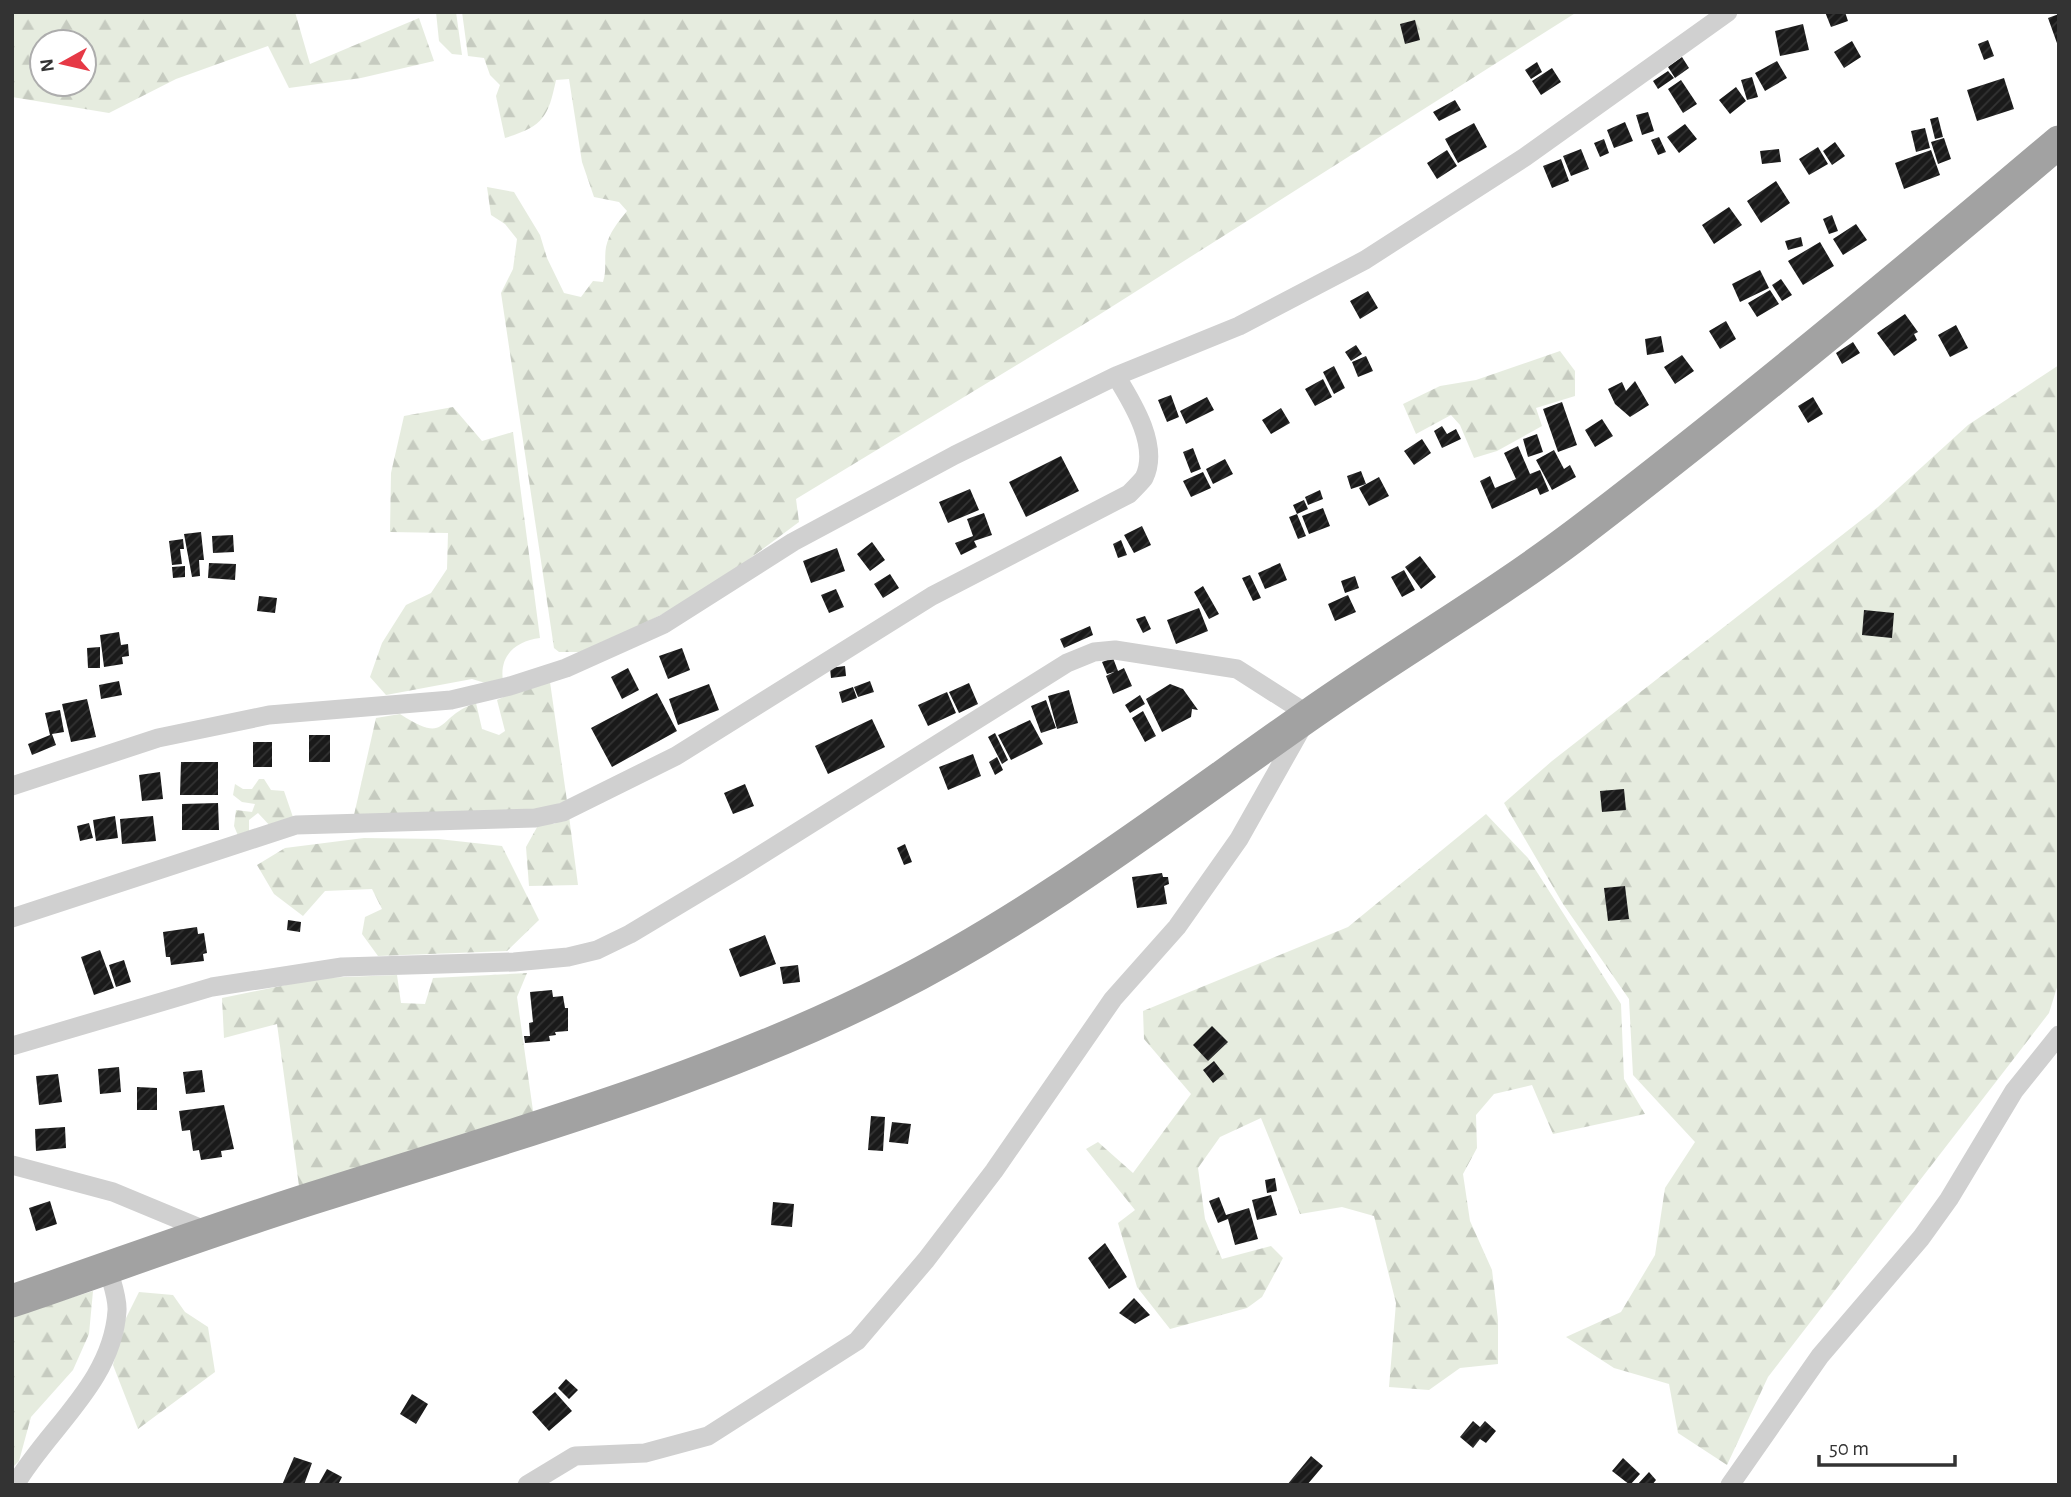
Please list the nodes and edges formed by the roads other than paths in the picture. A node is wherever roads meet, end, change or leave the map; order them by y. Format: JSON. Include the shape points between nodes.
{"nodes":[{"id":1,"x":1728,"y":12,"type":"edge"},
{"id":2,"x":2059,"y":142,"type":"edge"},
{"id":3,"x":1116,"y":376,"type":"junction"},
{"id":4,"x":1309,"y":715,"type":"junction"},
{"id":5,"x":12,"y":786,"type":"edge"},
{"id":6,"x":12,"y":918,"type":"edge"},
{"id":7,"x":2059,"y":1035,"type":"edge"},
{"id":8,"x":12,"y":1046,"type":"edge"},
{"id":9,"x":12,"y":1165,"type":"edge"},
{"id":10,"x":207,"y":1231,"type":"junction"},
{"id":11,"x":108,"y":1268,"type":"junction"},
{"id":12,"x":12,"y":1301,"type":"edge"},
{"id":13,"x":15,"y":1485,"type":"edge"},
{"id":14,"x":527,"y":1485,"type":"edge"},
{"id":15,"x":1730,"y":1485,"type":"edge"}],
"edges":[{"from":1,"to":3,"type":"street","via":[[1525,157],[1365,260],[1240,326]]},
{"from":2,"to":4,"type":"highway","via":[[1573,537]]},
{"from":3,"to":5,"type":"street","via":[[793,542],[664,624],[566,668],[451,700],[269,715],[158,738]]},
{"from":3,"to":6,"type":"street","via":[[1135,406],[1147,446],[1143,478],[1129,494],[932,596],[676,756],[563,812],[535,818],[296,825]]},
{"from":4,"to":8,"type":"street","via":[[1237,669],[1115,650],[1094,652],[1067,663],[740,868],[597,950],[514,962],[342,967],[212,987]]},
{"from":4,"to":10,"type":"highway","via":[[1192,800],[976,943],[889,989],[764,1047],[613,1102]]},
{"from":4,"to":14,"type":"street","via":[[1239,839],[1177,927],[1113,999],[995,1171],[858,1341],[708,1436],[645,1453],[575,1456]]},
{"from":7,"to":15,"type":"street","via":[[2014,1091],[1921,1238],[1820,1356]]},
{"from":9,"to":10,"type":"street","via":[[113,1192]]},
{"from":10,"to":11,"type":"highway"},
{"from":11,"to":12,"type":"highway"},
{"from":11,"to":13,"type":"street","via":[[117,1308],[98,1376]]}]}
